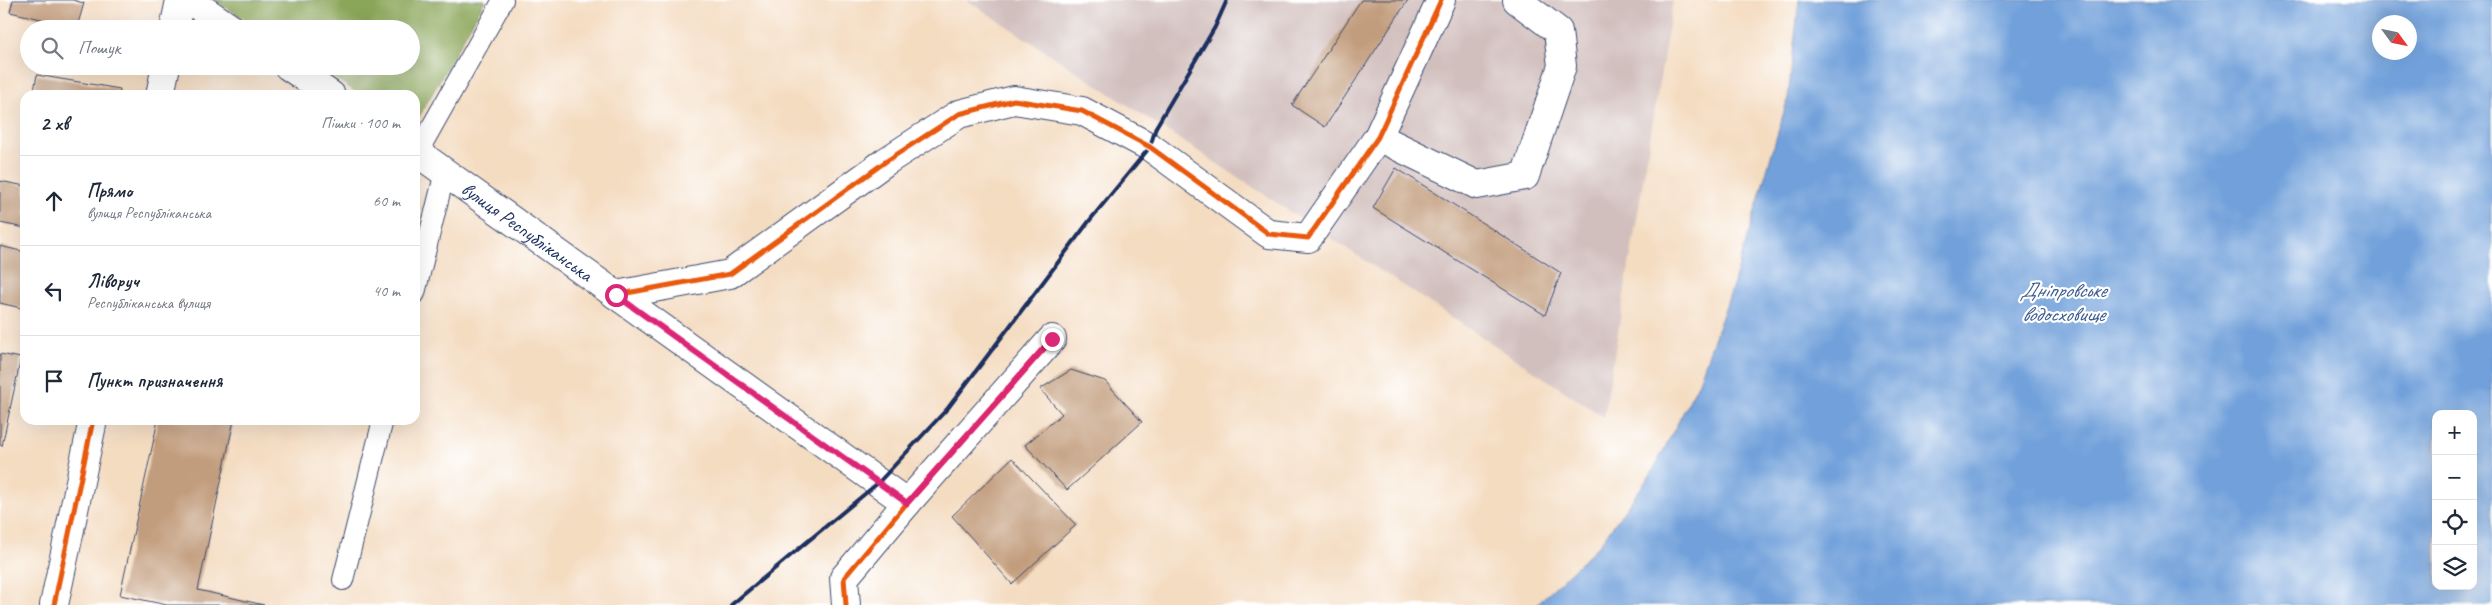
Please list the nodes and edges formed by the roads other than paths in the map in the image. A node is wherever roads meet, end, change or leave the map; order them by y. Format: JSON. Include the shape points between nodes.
{"nodes":[{"id":1,"x":180,"y":0,"type":"edge"},
{"id":2,"x":189,"y":0,"type":"edge"},
{"id":3,"x":503,"y":0,"type":"edge"},
{"id":4,"x":1441,"y":0,"type":"edge"},
{"id":5,"x":1517,"y":0,"type":"edge"},
{"id":6,"x":176,"y":20,"type":"edge"},
{"id":7,"x":219,"y":20,"type":"edge"},
{"id":8,"x":164,"y":75,"type":"edge"},
{"id":9,"x":301,"y":75,"type":"edge"},
{"id":10,"x":161,"y":90,"type":"edge"},
{"id":11,"x":324,"y":90,"type":"edge"},
{"id":12,"x":1378,"y":136,"type":"junction"},
{"id":13,"x":420,"y":145,"type":"edge"},
{"id":14,"x":420,"y":155,"type":"edge"},
{"id":15,"x":445,"y":172,"type":"junction"},
{"id":16,"x":420,"y":273,"type":"edge"},
{"id":17,"x":616,"y":295,"type":"junction"},
{"id":18,"x":1052,"y":339,"type":"dead end"},
{"id":19,"x":92,"y":425,"type":"edge"},
{"id":20,"x":382,"y":425,"type":"edge"},
{"id":21,"x":907,"y":503,"type":"junction"},
{"id":22,"x":343,"y":580,"type":"dead end"},
{"id":23,"x":54,"y":605,"type":"edge"},
{"id":24,"x":846,"y":605,"type":"edge"}],
"edges":[{"from":1,"to":6,"type":"street"},
{"from":2,"to":7,"type":"street"},
{"from":3,"to":13,"type":"lane"},
{"from":4,"to":12,"type":"street"},
{"from":5,"to":12,"type":"street","via":[[1558,31],[1562,66],[1525,176],[1477,185]]},
{"from":8,"to":10,"type":"street"},
{"from":9,"to":11,"type":"street"},
{"from":12,"to":17,"type":"street","via":[[1308,238],[1269,234],[1150,147],[1082,111],[1014,100],[959,114],[730,274]]},
{"from":14,"to":15,"type":"street","name":"вулиця Республіканська"},
{"from":15,"to":16,"type":"lane"},
{"from":15,"to":17,"type":"street","name":"вулиця Республіканська"},
{"from":17,"to":21,"type":"street","name":"вулиця Республіканська"},
{"from":18,"to":21,"type":"street"},
{"from":19,"to":23,"type":"street"},
{"from":20,"to":22,"type":"lane"},
{"from":21,"to":24,"type":"street","via":[[844,578]]}]}
